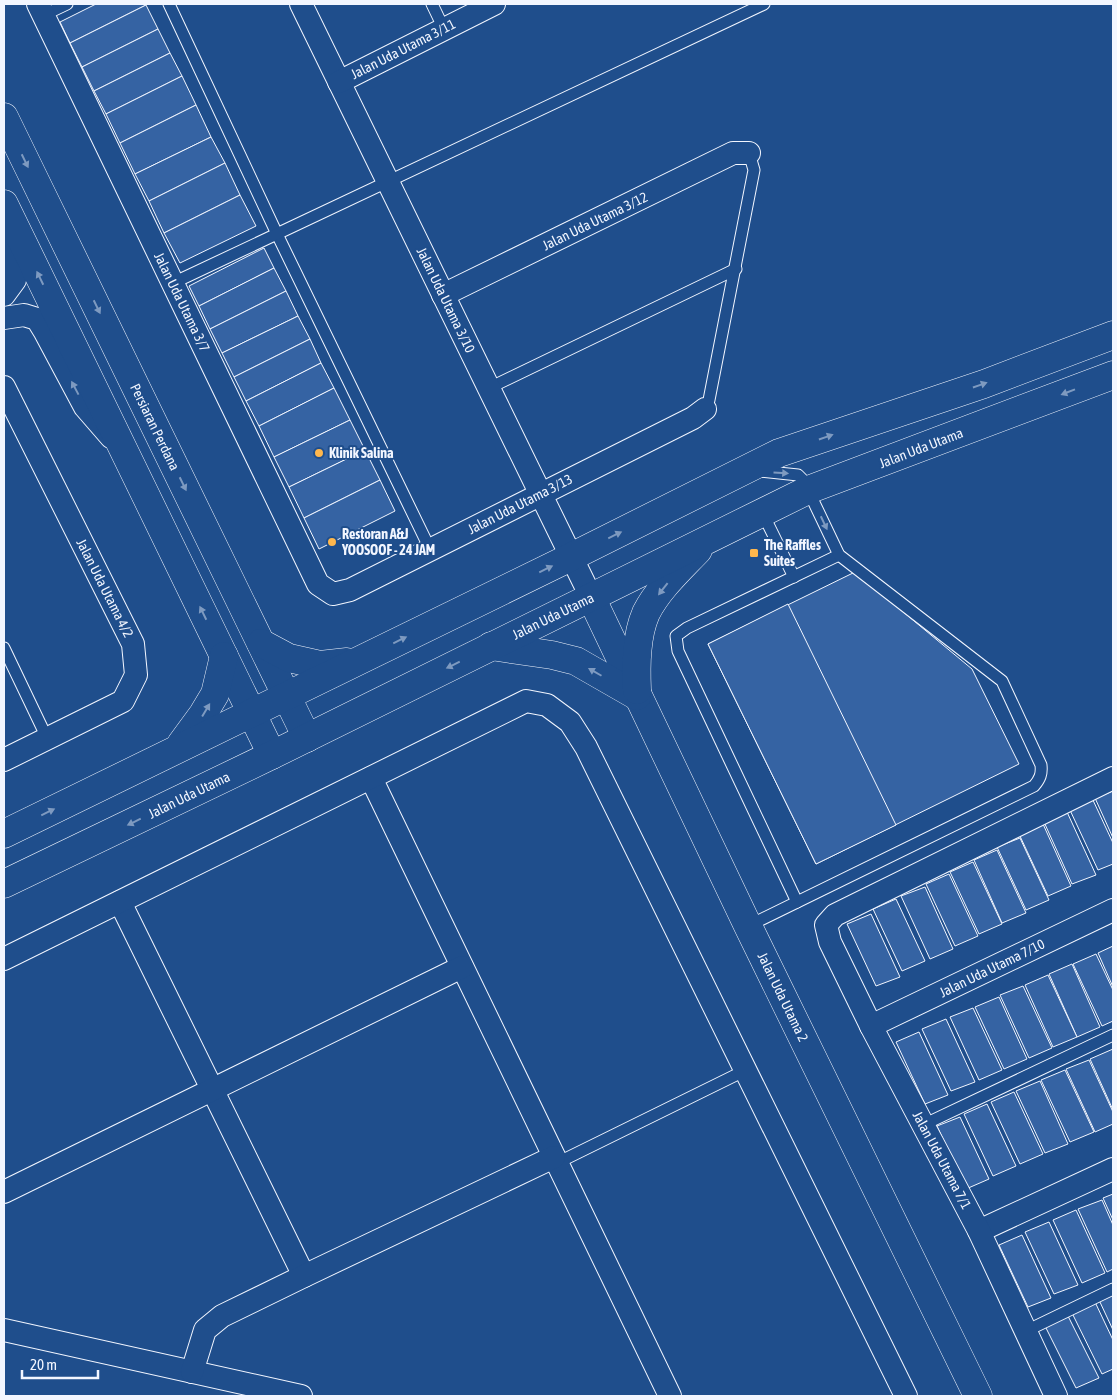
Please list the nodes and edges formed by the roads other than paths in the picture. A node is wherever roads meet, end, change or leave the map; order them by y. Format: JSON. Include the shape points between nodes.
{"nodes":[{"id":1,"x":67,"y":4,"type":"edge"},
{"id":2,"x":169,"y":4,"type":"edge"},
{"id":3,"x":301,"y":4,"type":"edge"},
{"id":4,"x":432,"y":4,"type":"edge"},
{"id":5,"x":494,"y":4,"type":"edge"},
{"id":6,"x":764,"y":4,"type":"edge"},
{"id":7,"x":41,"y":9,"type":"edge"},
{"id":8,"x":444,"y":29,"type":"junction"},
{"id":9,"x":339,"y":82,"type":"junction"},
{"id":10,"x":4,"y":117,"type":"edge"},
{"id":11,"x":749,"y":153,"type":"joint"},
{"id":12,"x":388,"y":182,"type":"junction"},
{"id":13,"x":4,"y":204,"type":"edge"},
{"id":14,"x":277,"y":234,"type":"junction"},
{"id":15,"x":4,"y":239,"type":"edge"},
{"id":16,"x":736,"y":269,"type":"junction"},
{"id":17,"x":173,"y":283,"type":"junction"},
{"id":18,"x":4,"y":295,"type":"edge"},
{"id":19,"x":443,"y":295,"type":"junction"},
{"id":20,"x":4,"y":318,"type":"edge"},
{"id":21,"x":1113,"y":335,"type":"edge"},
{"id":22,"x":1113,"y":375,"type":"edge"},
{"id":23,"x":4,"y":387,"type":"edge"},
{"id":24,"x":489,"y":388,"type":"junction"},
{"id":25,"x":705,"y":409,"type":"joint"},
{"id":26,"x":10,"y":415,"type":"edge"},
{"id":27,"x":126,"y":455,"type":"junction"},
{"id":28,"x":745,"y":470,"type":"junction"},
{"id":29,"x":808,"y":490,"type":"junction"},
{"id":30,"x":540,"y":494,"type":"junction"},
{"id":31,"x":762,"y":512,"type":"junction"},
{"id":32,"x":707,"y":539,"type":"junction"},
{"id":33,"x":430,"y":549,"type":"junction"},
{"id":34,"x":839,"y":555,"type":"junction"},
{"id":35,"x":571,"y":557,"type":"junction"},
{"id":36,"x":794,"y":576,"type":"junction"},
{"id":37,"x":332,"y":594,"type":"joint"},
{"id":38,"x":590,"y":597,"type":"junction"},
{"id":39,"x":261,"y":643,"type":"junction"},
{"id":40,"x":492,"y":646,"type":"junction"},
{"id":41,"x":4,"y":648,"type":"edge"},
{"id":42,"x":224,"y":656,"type":"junction"},
{"id":43,"x":356,"y":662,"type":"junction"},
{"id":44,"x":286,"y":696,"type":"junction"},
{"id":45,"x":637,"y":696,"type":"junction"},
{"id":46,"x":252,"y":713,"type":"junction"},
{"id":47,"x":47,"y":738,"type":"junction"},
{"id":48,"x":307,"y":738,"type":"junction"},
{"id":49,"x":177,"y":749,"type":"junction"},
{"id":50,"x":272,"y":755,"type":"junction"},
{"id":51,"x":4,"y":760,"type":"edge"},
{"id":52,"x":371,"y":778,"type":"junction"},
{"id":53,"x":1113,"y":778,"type":"edge"},
{"id":54,"x":4,"y":834,"type":"edge"},
{"id":55,"x":4,"y":884,"type":"edge"},
{"id":56,"x":120,"y":902,"type":"junction"},
{"id":57,"x":797,"y":902,"type":"junction"},
{"id":58,"x":1113,"y":910,"type":"edge"},
{"id":59,"x":748,"y":926,"type":"junction"},
{"id":60,"x":4,"y":959,"type":"edge"},
{"id":61,"x":462,"y":967,"type":"junction"},
{"id":62,"x":871,"y":1026,"type":"junction"},
{"id":63,"x":1113,"y":1035,"type":"edge"},
{"id":64,"x":746,"y":1070,"type":"junction"},
{"id":65,"x":212,"y":1089,"type":"junction"},
{"id":66,"x":923,"y":1125,"type":"junction"},
{"id":67,"x":556,"y":1160,"type":"junction"},
{"id":68,"x":1113,"y":1169,"type":"edge"},
{"id":69,"x":4,"y":1192,"type":"edge"},
{"id":70,"x":979,"y":1231,"type":"junction"},
{"id":71,"x":304,"y":1276,"type":"junction"},
{"id":72,"x":1113,"y":1289,"type":"edge"},
{"id":73,"x":4,"y":1330,"type":"edge"},
{"id":74,"x":1026,"y":1331,"type":"junction"},
{"id":75,"x":192,"y":1372,"type":"junction"},
{"id":76,"x":301,"y":1396,"type":"edge"},
{"id":77,"x":670,"y":1396,"type":"edge"},
{"id":78,"x":906,"y":1396,"type":"edge"},
{"id":79,"x":978,"y":1396,"type":"edge"},
{"id":80,"x":1056,"y":1396,"type":"edge"}],
"edges":[{"from":1,"to":7,"type":"lane"},
{"from":2,"to":14,"type":"lane"},
{"from":3,"to":9,"type":"street","name":"Jalan Uda Utama 3/10"},
{"from":4,"to":8,"type":"lane"},
{"from":5,"to":8,"type":"street","name":"Jalan Uda Utama 3/11"},
{"from":6,"to":12,"type":"lane"},
{"from":7,"to":17,"type":"street","name":"Jalan Uda Utama 3/7"},
{"from":8,"to":9,"type":"street","name":"Jalan Uda Utama 3/11"},
{"from":9,"to":12,"type":"street","name":"Jalan Uda Utama 3/10"},
{"from":10,"to":39,"type":"main road","name":"Persiaran Perdana","one_way":true},
{"from":11,"to":16,"type":"lane","via":[[754,170]]},
{"from":11,"to":19,"type":"street","name":"Jalan Uda Utama 3/12","via":[[733,153]]},
{"from":12,"to":14,"type":"lane"},
{"from":12,"to":19,"type":"street","name":"Jalan Uda Utama 3/10"},
{"from":27,"to":13,"type":"main road","one_way":true},
{"from":14,"to":17,"type":"lane"},
{"from":14,"to":33,"type":"lane"},
{"from":15,"to":18,"type":"street","via":[[16,268],[15,280]]},
{"from":16,"to":24,"type":"lane"},
{"from":16,"to":25,"type":"lane"},
{"from":17,"to":37,"type":"street","name":"Jalan Uda Utama 3/7","via":[[318,584]]},
{"from":19,"to":24,"type":"street","name":"Jalan Uda Utama 3/10"},
{"from":27,"to":20,"type":"street","one_way":true,"via":[[85,407],[37,320],[24,315]]},
{"from":28,"to":21,"type":"main road","one_way":true,"via":[[779,453],[984,384]]},
{"from":22,"to":29,"type":"main road","name":"Jalan Uda Utama","one_way":true},
{"from":23,"to":26,"type":"street","name":"Jalan Uda Utama 4/2"},
{"from":24,"to":30,"type":"street","name":"Jalan Uda Utama 3/10"},
{"from":25,"to":30,"type":"street","name":"Jalan Uda Utama 3/13","via":[[693,418]]},
{"from":26,"to":47,"type":"street","name":"Jalan Uda Utama 4/2","via":[[133,644],[136,675],[123,701]]},
{"from":42,"to":27,"type":"main road","one_way":true},
{"from":28,"to":29,"type":"lane","one_way":true,"via":[[798,475]]},
{"from":35,"to":28,"type":"main road","one_way":true},
{"from":29,"to":31,"type":"main road","name":"Jalan Uda Utama"},
{"from":29,"to":34,"type":"lane","one_way":true},
{"from":30,"to":33,"type":"street","name":"Jalan Uda Utama 3/13"},
{"from":30,"to":35,"type":"street","name":"Jalan Uda Utama 3/10"},
{"from":31,"to":32,"type":"main road","name":"Jalan Uda Utama"},
{"from":31,"to":36,"type":"lane"},
{"from":32,"to":38,"type":"main road","name":"Jalan Uda Utama"},
{"from":32,"to":45,"type":"main road","one_way":true,"via":[[662,590],[646,614],[637,646]]},
{"from":33,"to":37,"type":"street","name":"Jalan Uda Utama 3/13","via":[[350,590]]},
{"from":34,"to":36,"type":"lane"},
{"from":34,"to":57,"type":"lane","via":[[1002,681],[1042,765],[1042,773],[1034,786]]},
{"from":35,"to":38,"type":"street","name":"Jalan Uda Utama 3/10"},
{"from":43,"to":35,"type":"main road","one_way":true},
{"from":36,"to":57,"type":"lane","via":[[676,636],[678,651]]},
{"from":38,"to":40,"type":"main road","name":"Jalan Uda Utama"},
{"from":38,"to":45,"type":"main road","name":"Jalan Uda Utama 2"},
{"from":39,"to":43,"type":"main road","via":[[289,658],[320,665]]},
{"from":39,"to":44,"type":"main road","name":"Persiaran Perdana"},
{"from":45,"to":40,"type":"main road","one_way":true,"via":[[576,661]]},
{"from":40,"to":48,"type":"main road","name":"Jalan Uda Utama","one_way":true},
{"from":41,"to":47,"type":"lane"},
{"from":42,"to":46,"type":"main road"},
{"from":49,"to":42,"type":"main road","one_way":true,"via":[[215,694]]},
{"from":43,"to":44,"type":"main road"},
{"from":44,"to":46,"type":"main road"},
{"from":44,"to":48,"type":"main road","name":"Persiaran Perdana"},
{"from":45,"to":59,"type":"main road","name":"Jalan Uda Utama 2"},
{"from":46,"to":49,"type":"main road"},
{"from":46,"to":50,"type":"main road"},
{"from":47,"to":51,"type":"street","name":"Jalan Uda Utama 4/2"},
{"from":48,"to":50,"type":"main road","name":"Jalan Uda Utama"},
{"from":54,"to":49,"type":"main road","one_way":true},
{"from":50,"to":55,"type":"main road","name":"Jalan Uda Utama","one_way":true},
{"from":52,"to":56,"type":"street"},
{"from":52,"to":61,"type":"street"},
{"from":52,"to":64,"type":"street","via":[[526,701],[547,705],[570,722],[586,746]]},
{"from":53,"to":62,"type":"street","name":"Jalan Uda Utama 7/1","via":[[835,915],[826,925],[830,942]]},
{"from":56,"to":60,"type":"street"},
{"from":56,"to":65,"type":"street"},
{"from":57,"to":59,"type":"lane"},
{"from":58,"to":62,"type":"street","name":"Jalan Uda Utama 7/10"},
{"from":59,"to":79,"type":"main road","name":"Jalan Uda Utama 2"},
{"from":61,"to":65,"type":"street"},
{"from":61,"to":67,"type":"street"},
{"from":62,"to":66,"type":"street","name":"Jalan Uda Utama 7/1"},
{"from":63,"to":66,"type":"lane"},
{"from":64,"to":67,"type":"lane"},
{"from":64,"to":78,"type":"street"},
{"from":65,"to":69,"type":"street"},
{"from":65,"to":71,"type":"street"},
{"from":66,"to":70,"type":"street","name":"Jalan Uda Utama 7/1"},
{"from":67,"to":71,"type":"street"},
{"from":67,"to":77,"type":"street"},
{"from":68,"to":70,"type":"street"},
{"from":70,"to":74,"type":"street","name":"Jalan Uda Utama 7/1"},
{"from":71,"to":75,"type":"street","via":[[222,1316],[205,1330]]},
{"from":72,"to":74,"type":"lane"},
{"from":73,"to":75,"type":"street"},
{"from":74,"to":80,"type":"street","name":"Jalan Uda Utama 7/1"},
{"from":75,"to":76,"type":"street"}]}
